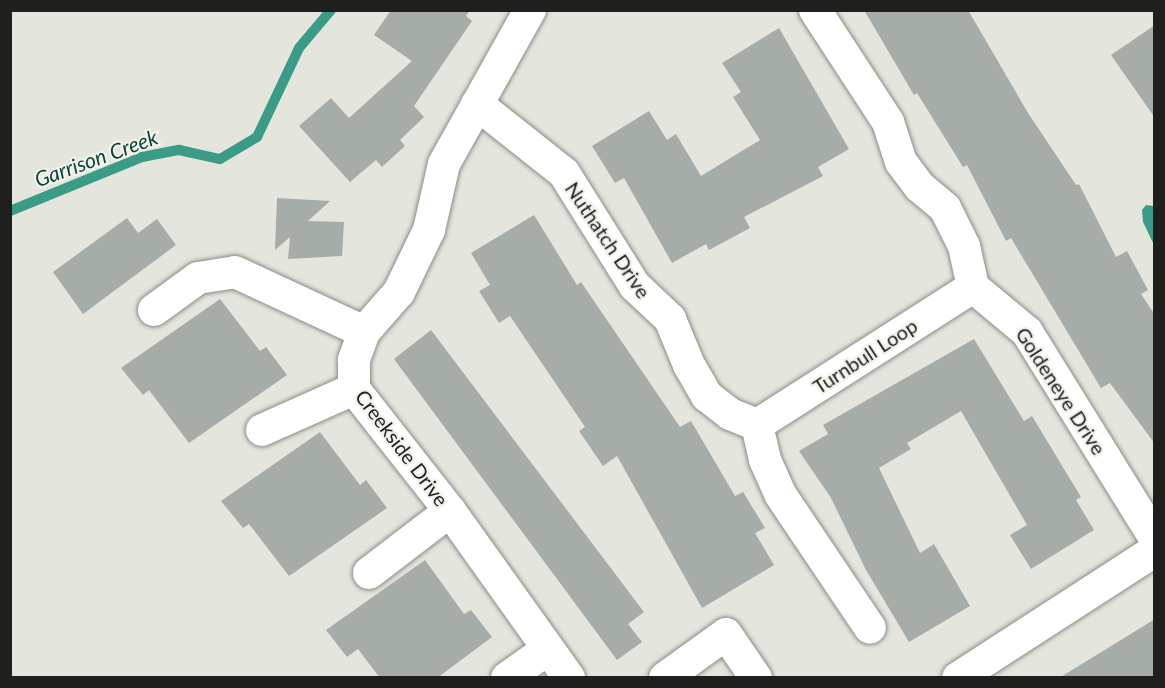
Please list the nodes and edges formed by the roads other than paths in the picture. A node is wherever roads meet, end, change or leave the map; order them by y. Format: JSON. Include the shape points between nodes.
{"nodes":[{"id":1,"x":530,"y":10,"type":"edge"},
{"id":2,"x":815,"y":10,"type":"edge"},
{"id":3,"x":477,"y":104,"type":"junction"},
{"id":4,"x":973,"y":287,"type":"junction"},
{"id":5,"x":154,"y":310,"type":"dead end"},
{"id":6,"x":364,"y":332,"type":"junction"},
{"id":7,"x":354,"y":389,"type":"junction"},
{"id":8,"x":757,"y":425,"type":"junction"},
{"id":9,"x":262,"y":430,"type":"dead end"},
{"id":10,"x":450,"y":511,"type":"junction"},
{"id":11,"x":1155,"y":537,"type":"edge"},
{"id":12,"x":1155,"y":551,"type":"edge"},
{"id":13,"x":369,"y":573,"type":"dead end"},
{"id":14,"x":870,"y":628,"type":"dead end"},
{"id":15,"x":548,"y":649,"type":"junction"},
{"id":16,"x":989,"y":669,"type":"edge"},
{"id":17,"x":507,"y":678,"type":"edge"},
{"id":18,"x":569,"y":678,"type":"edge"},
{"id":19,"x":665,"y":678,"type":"edge"},
{"id":20,"x":756,"y":678,"type":"edge"},
{"id":21,"x":958,"y":678,"type":"edge"}],
"edges":[{"from":1,"to":3,"type":"street","name":"Creekside Drive"},
{"from":2,"to":4,"type":"street","via":[[888,122],[901,162],[920,187],[945,208],[964,246]]},
{"from":3,"to":6,"type":"street","name":"Creekside Drive","via":[[444,164],[429,230],[399,292]]},
{"from":3,"to":8,"type":"street","name":"Nuthatch Drive","via":[[564,173],[634,286],[670,319],[707,396],[730,414]]},
{"from":4,"to":8,"type":"street","name":"Turnbull Loop"},
{"from":4,"to":11,"type":"street","name":"Goldeneye Drive","via":[[1027,332]]},
{"from":5,"to":6,"type":"street","via":[[198,278],[235,272]]},
{"from":6,"to":7,"type":"street","name":"Creekside Drive","via":[[354,360]]},
{"from":7,"to":9,"type":"street"},
{"from":7,"to":10,"type":"street","name":"Creekside Drive"},
{"from":8,"to":14,"type":"street","via":[[765,460],[780,494]]},
{"from":10,"to":13,"type":"street"},
{"from":10,"to":15,"type":"street","name":"Creekside Drive"},
{"from":12,"to":16,"type":"street"},
{"from":15,"to":17,"type":"street"},
{"from":15,"to":18,"type":"street","name":"Creekside Drive"},
{"from":16,"to":21,"type":"street"},
{"from":19,"to":20,"type":"street","via":[[726,634]]}]}
